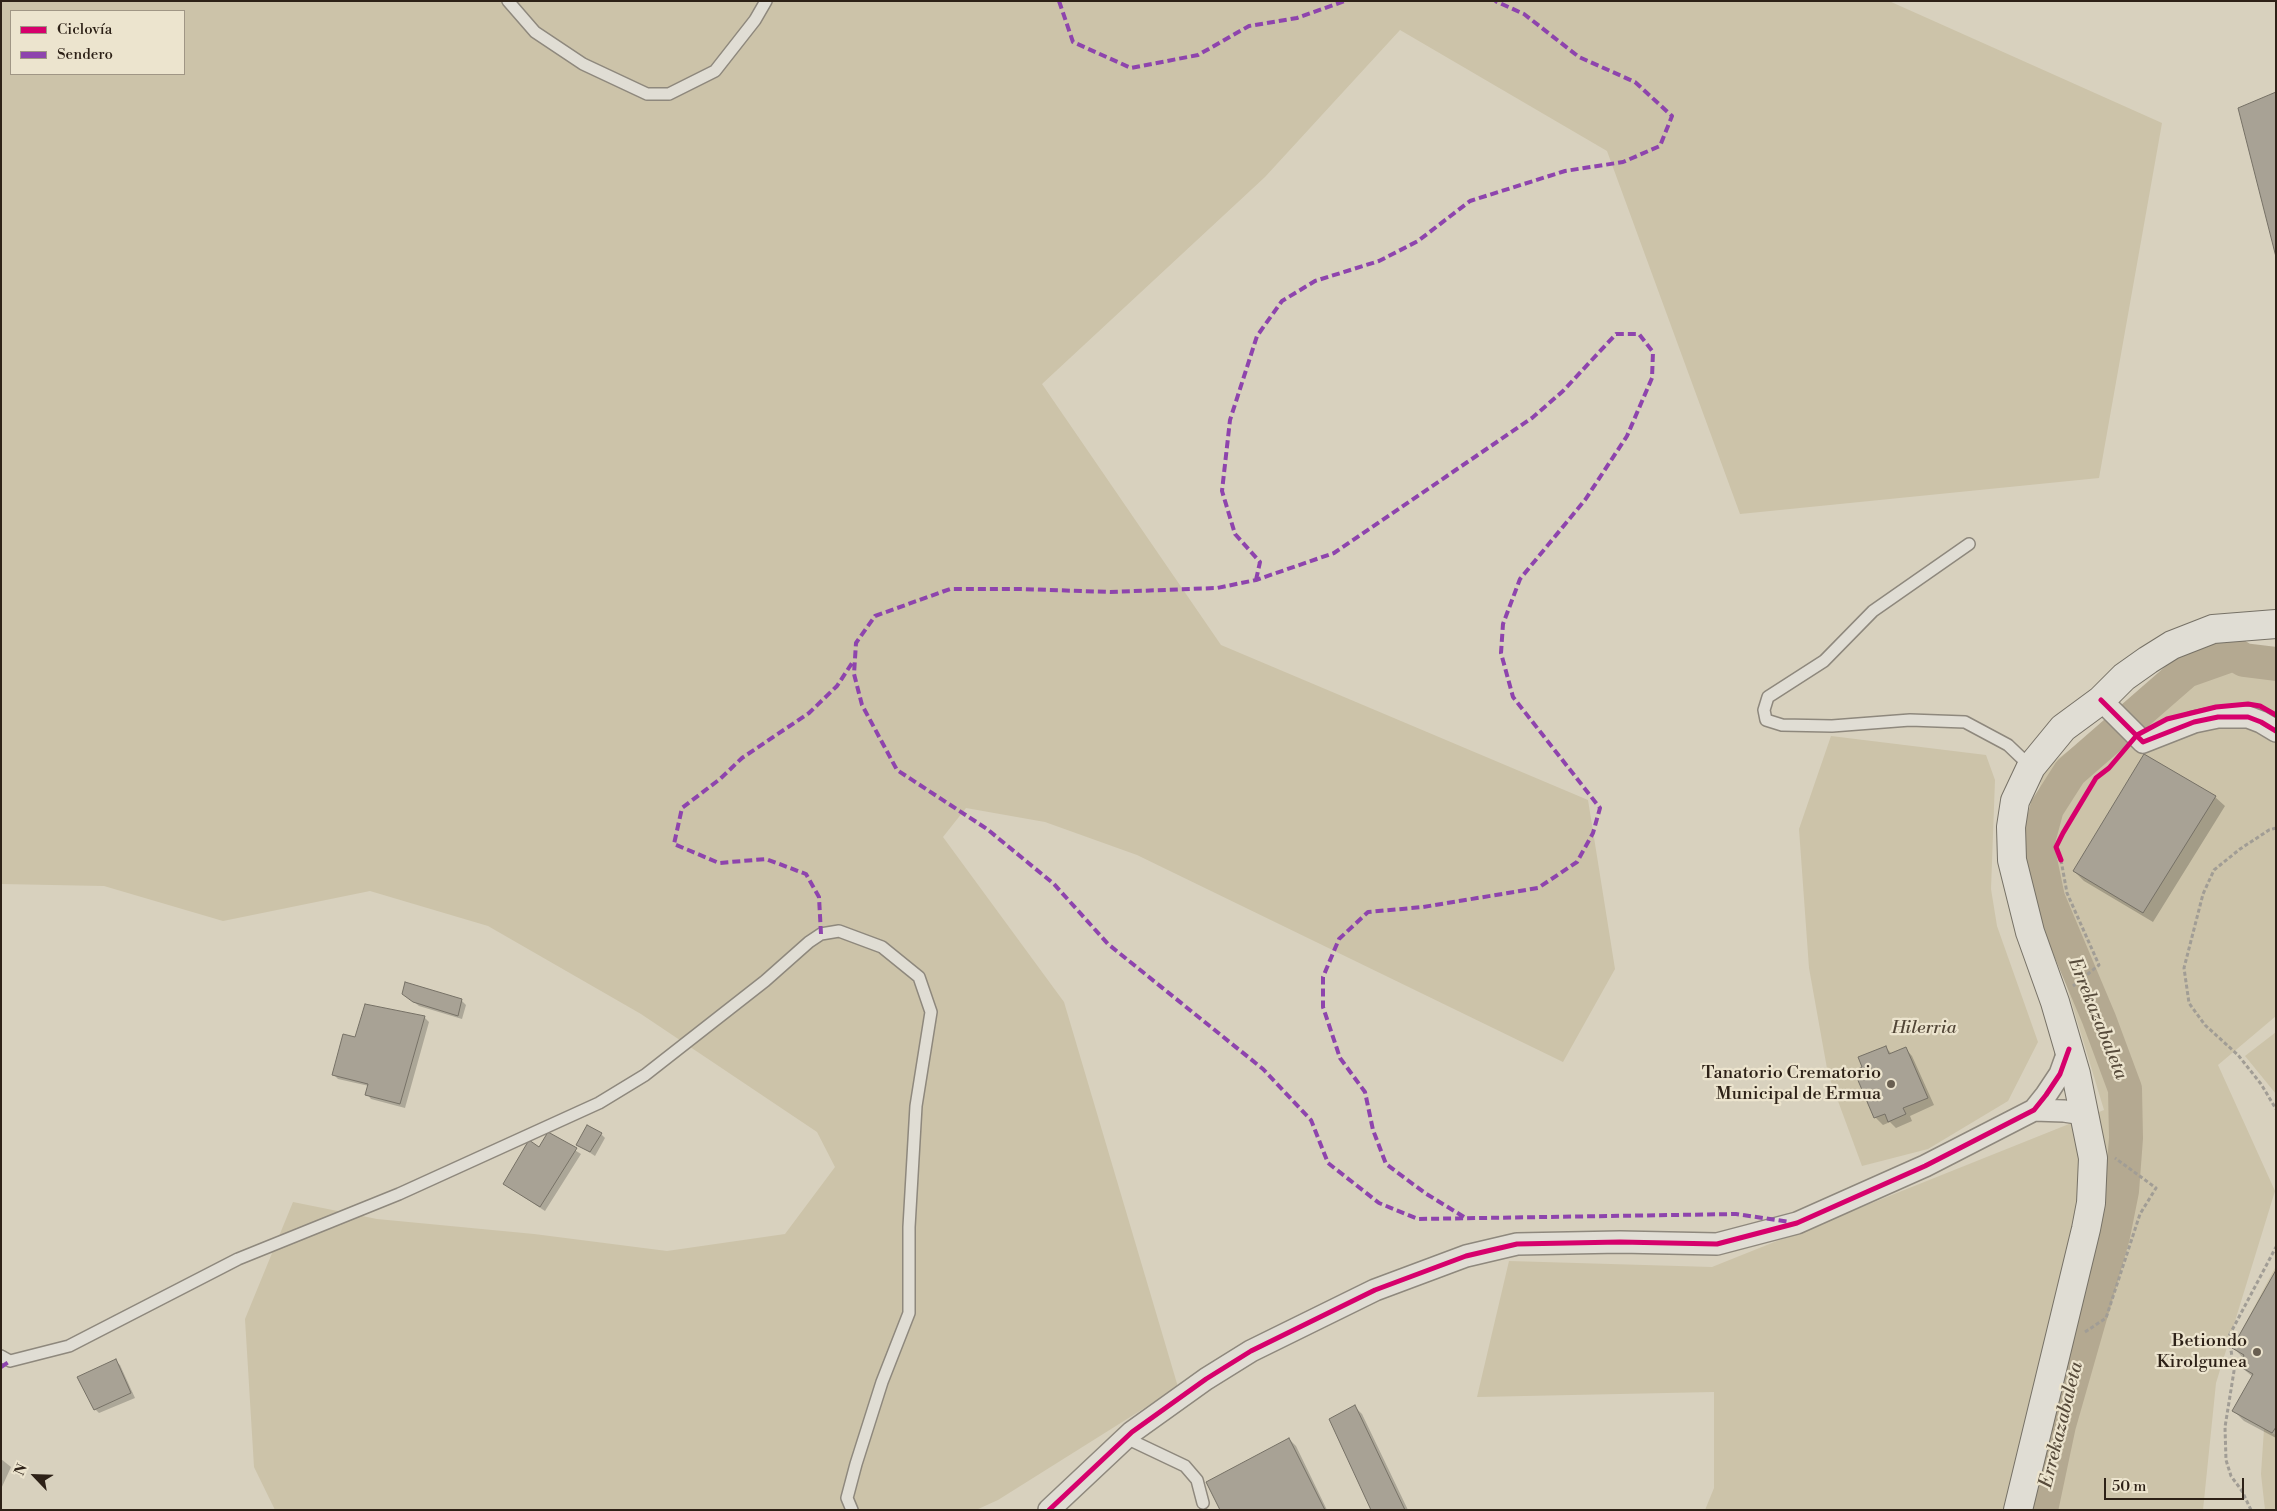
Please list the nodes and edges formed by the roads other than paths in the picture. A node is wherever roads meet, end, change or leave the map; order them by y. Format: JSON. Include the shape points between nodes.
{"nodes":[{"id":1,"x":508,"y":1,"type":"edge"},
{"id":2,"x":766,"y":1,"type":"edge"},
{"id":3,"x":1969,"y":544,"type":"dead end"},
{"id":4,"x":2276,"y":624,"type":"edge"},
{"id":5,"x":2108,"y":706,"type":"junction"},
{"id":6,"x":2276,"y":731,"type":"edge"},
{"id":7,"x":2031,"y":767,"type":"junction"},
{"id":8,"x":2069,"y":1049,"type":"junction"},
{"id":9,"x":2034,"y":1110,"type":"junction"},
{"id":10,"x":2086,"y":1118,"type":"junction"},
{"id":11,"x":1,"y":1356,"type":"edge"},
{"id":12,"x":1126,"y":1438,"type":"junction"},
{"id":13,"x":1203,"y":1503,"type":"dead end"},
{"id":14,"x":852,"y":1510,"type":"edge"},
{"id":15,"x":1049,"y":1510,"type":"edge"},
{"id":16,"x":2018,"y":1510,"type":"edge"}],
"edges":[{"from":1,"to":2,"type":"lane","via":[[535,32],[583,64],[647,94],[669,94],[715,71]]},
{"from":3,"to":7,"type":"lane","via":[[1873,611],[1824,661],[1768,697],[1764,710],[1766,720],[1782,725],[1832,726],[1910,720],[1965,722],[2008,745]]},
{"from":4,"to":5,"type":"main road","via":[[2212,629],[2172,645],[2124,678]]},
{"from":5,"to":6,"type":"street","via":[[2143,742],[2194,722],[2218,717],[2248,717]]},
{"from":5,"to":7,"type":"main road","via":[[2063,728]]},
{"from":7,"to":8,"type":"main road","via":[[2015,801],[2011,827],[2012,860],[2030,932]]},
{"from":8,"to":9,"type":"street","via":[[2060,1074]]},
{"from":8,"to":10,"type":"main road"},
{"from":9,"to":10,"type":"street","via":[[2064,1111]]},
{"from":9,"to":12,"type":"street","via":[[1925,1166],[1798,1223],[1717,1244],[1517,1244],[1466,1256],[1375,1290],[1251,1351],[1206,1378]]},
{"from":10,"to":16,"type":"main road","via":[[2094,1158],[2092,1203]]},
{"from":11,"to":14,"type":"lane","via":[[10,1361],[69,1346],[238,1259],[399,1194],[599,1102],[644,1075],[765,982],[809,942],[821,934],[839,931],[882,947],[919,977],[931,1012],[916,1106],[909,1227],[909,1313],[882,1382],[856,1464],[847,1498]]},
{"from":12,"to":13,"type":"lane","via":[[1185,1466],[1197,1480]]},
{"from":12,"to":15,"type":"street"}]}
